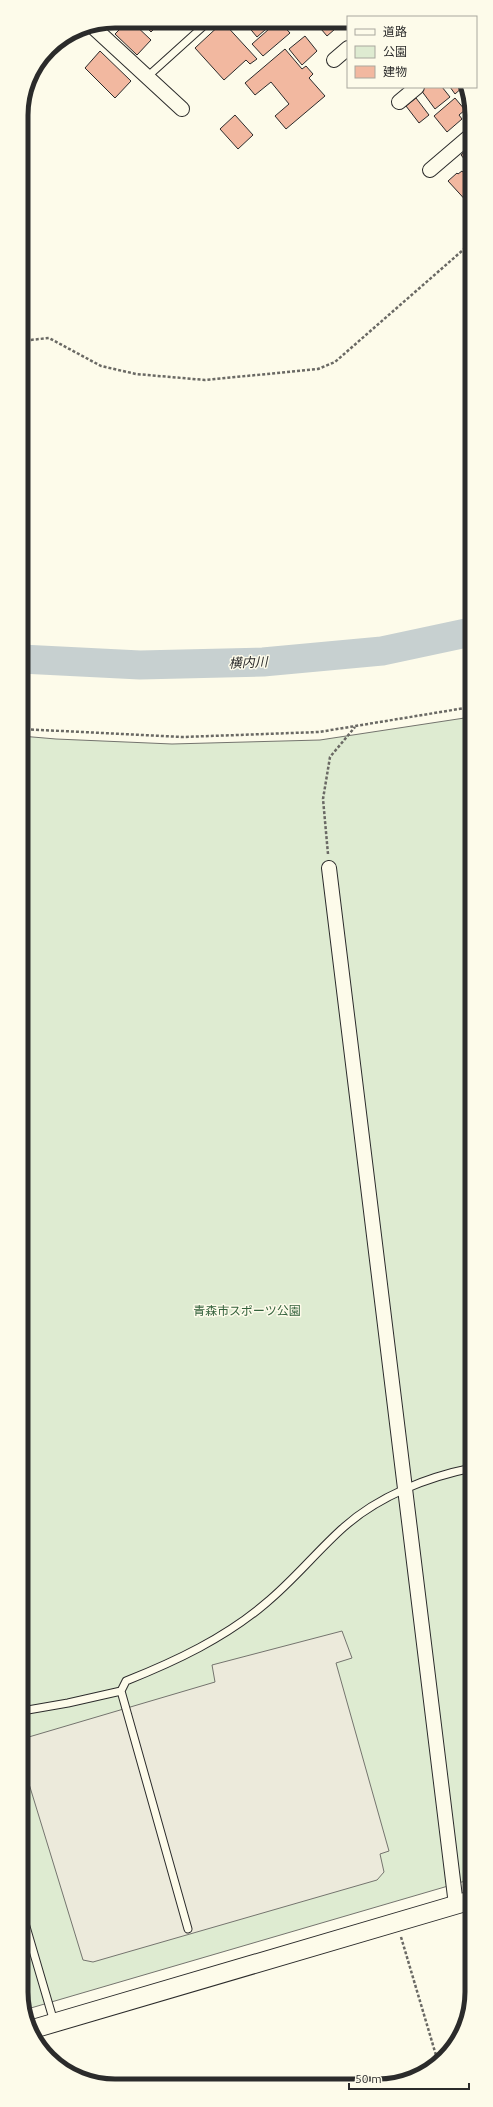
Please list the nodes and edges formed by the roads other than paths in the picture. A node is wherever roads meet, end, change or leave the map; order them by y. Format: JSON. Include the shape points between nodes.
{"nodes":[{"id":1,"x":201,"y":28,"type":"edge"},
{"id":2,"x":97,"y":30,"type":"edge"},
{"id":3,"x":347,"y":49,"type":"edge"},
{"id":4,"x":334,"y":60,"type":"dead end"},
{"id":5,"x":147,"y":77,"type":"junction"},
{"id":6,"x":416,"y":88,"type":"edge"},
{"id":7,"x":399,"y":102,"type":"dead end"},
{"id":8,"x":182,"y":110,"type":"dead end"},
{"id":9,"x":465,"y":140,"type":"edge"},
{"id":10,"x":430,"y":170,"type":"dead end"},
{"id":11,"x":329,"y":868,"type":"road end"},
{"id":12,"x":465,"y":1470,"type":"edge"},
{"id":13,"x":405,"y":1489,"type":"junction"},
{"id":14,"x":121,"y":1691,"type":"junction"},
{"id":15,"x":28,"y":1710,"type":"edge"},
{"id":16,"x":464,"y":1903,"type":"edge"},
{"id":17,"x":188,"y":1928,"type":"dead end"},
{"id":18,"x":28,"y":1933,"type":"edge"},
{"id":19,"x":54,"y":2022,"type":"junction"},
{"id":20,"x":36,"y":2028,"type":"edge"}],
"edges":[{"from":1,"to":5,"type":"lane"},
{"from":2,"to":5,"type":"street"},
{"from":3,"to":4,"type":"street"},
{"from":5,"to":8,"type":"street"},
{"from":6,"to":7,"type":"street"},
{"from":9,"to":10,"type":"street"},
{"from":11,"to":13,"type":"street"},
{"from":12,"to":13,"type":"lane"},
{"from":13,"to":14,"type":"lane","via":[[370,1508],[345,1526],[266,1604],[176,1661],[126,1681]]},
{"from":13,"to":16,"type":"street"},
{"from":14,"to":15,"type":"lane"},
{"from":14,"to":17,"type":"lane"},
{"from":16,"to":19,"type":"street"},
{"from":18,"to":19,"type":"lane"},
{"from":19,"to":20,"type":"street"}]}
